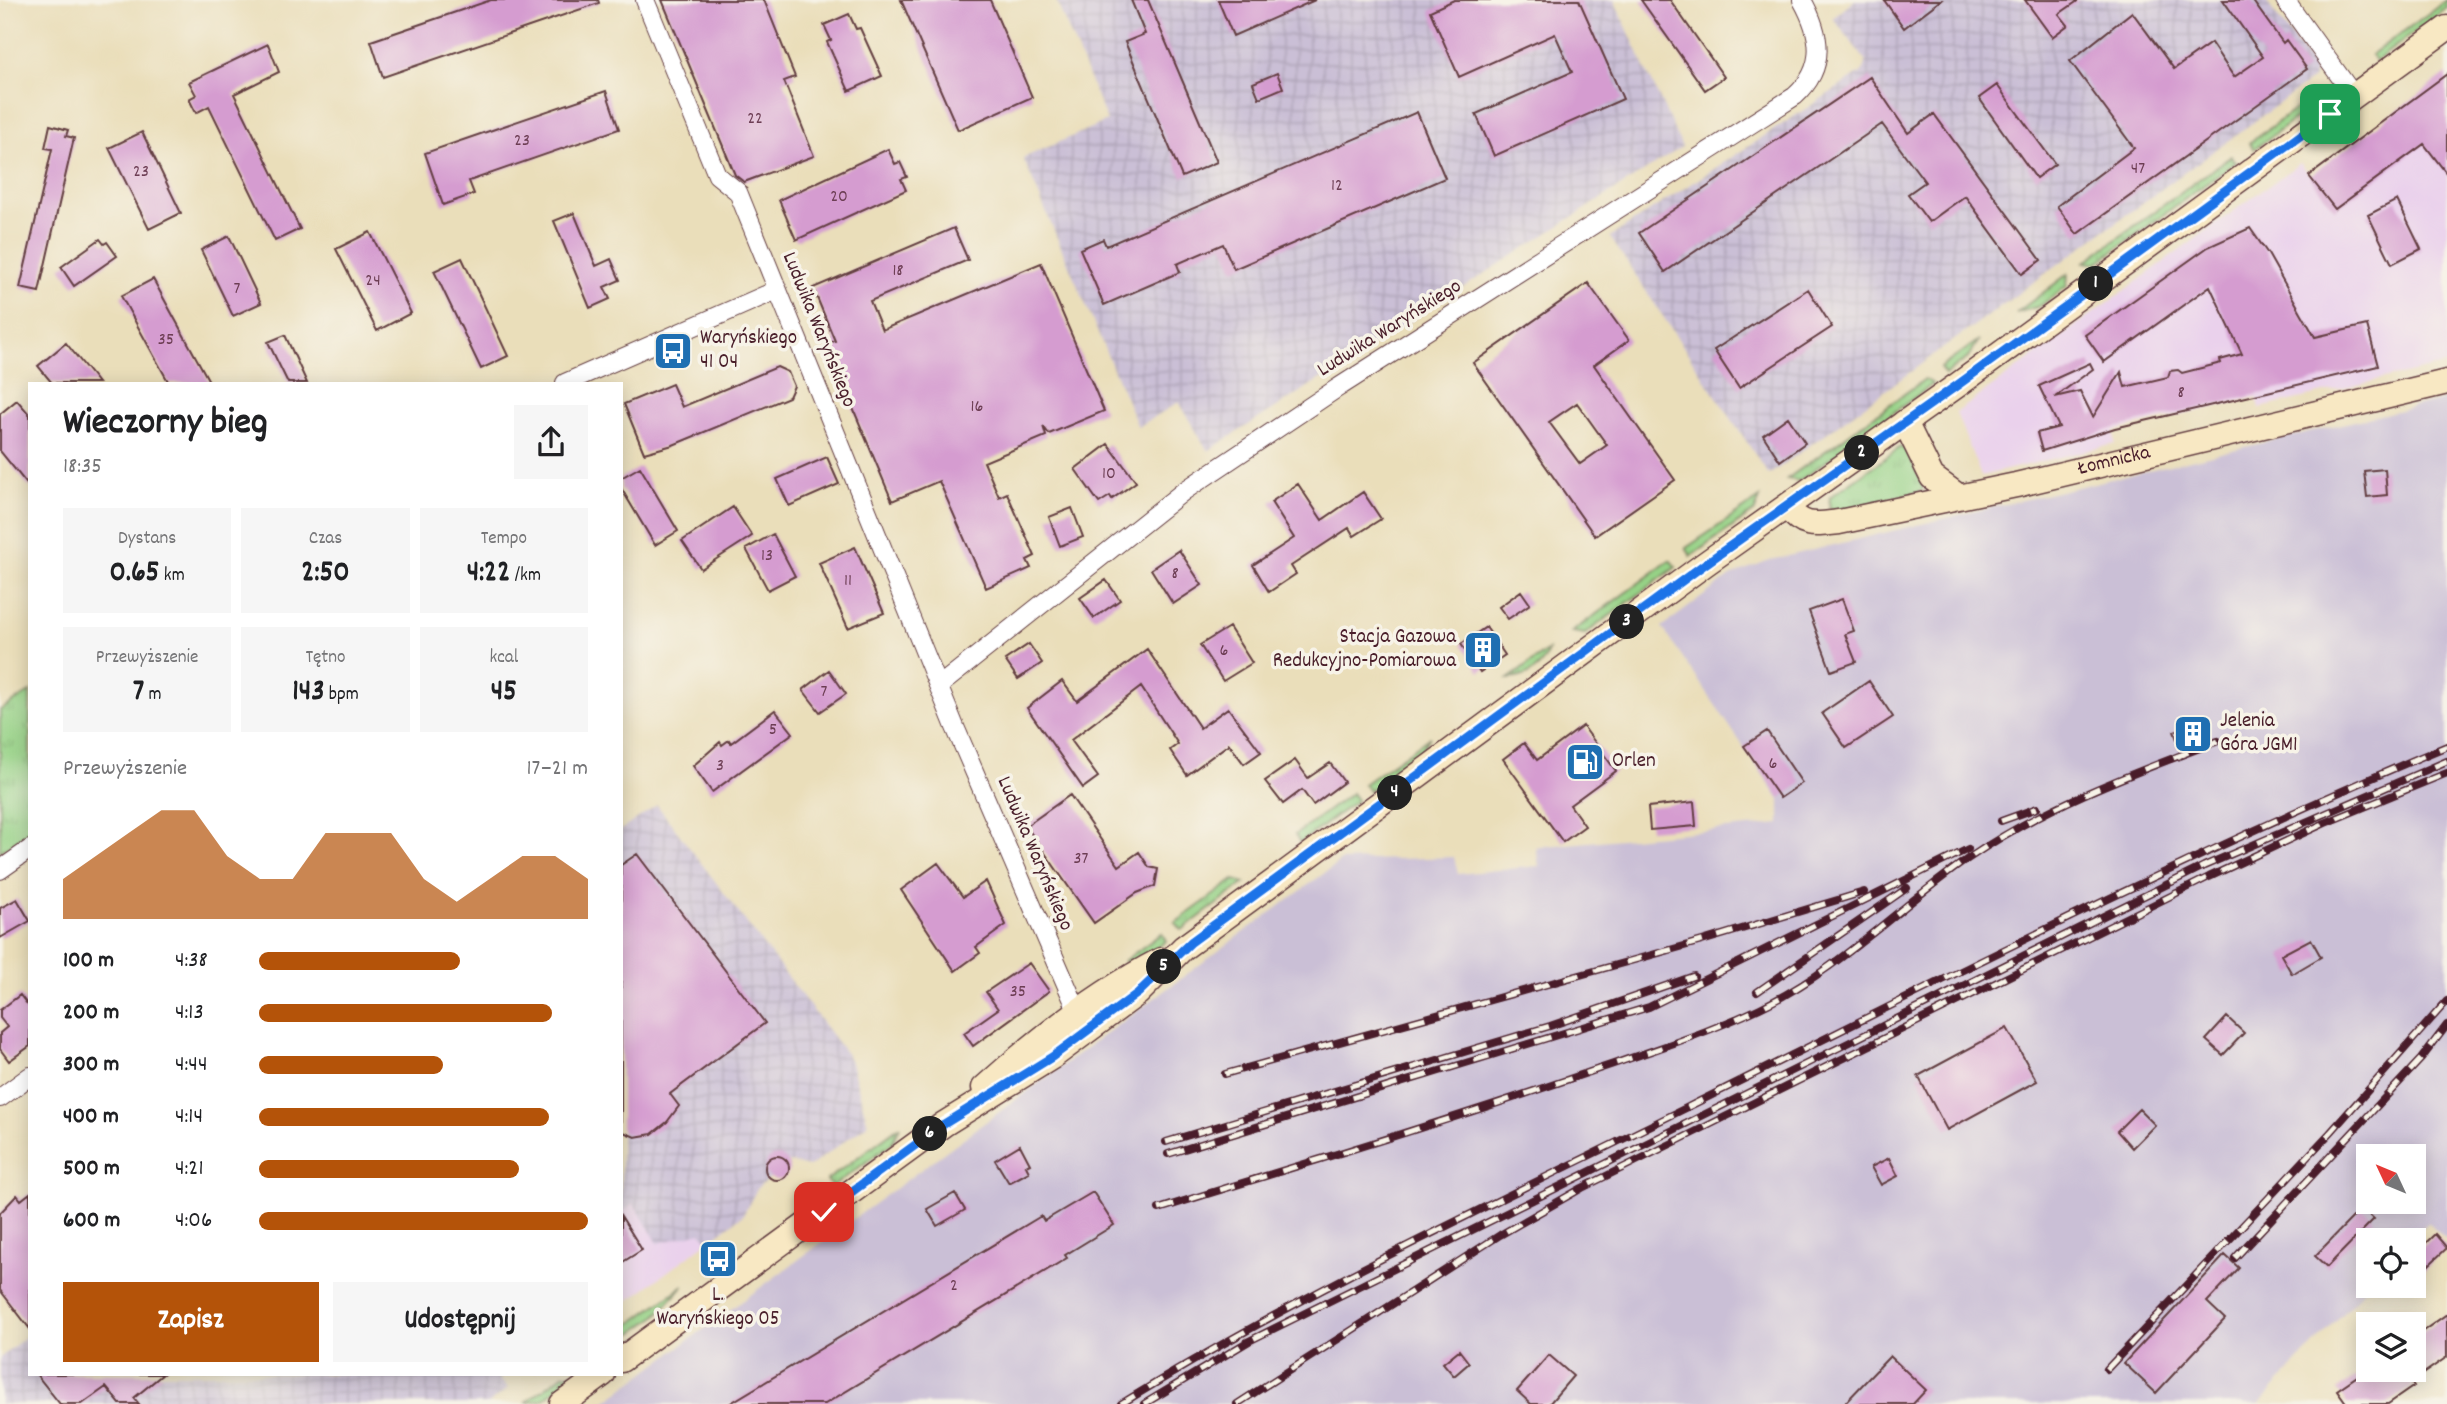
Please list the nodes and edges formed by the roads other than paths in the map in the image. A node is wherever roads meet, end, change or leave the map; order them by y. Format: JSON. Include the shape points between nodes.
{"nodes":[{"id":1,"x":645,"y":0,"type":"edge"},
{"id":2,"x":1802,"y":0,"type":"edge"},
{"id":3,"x":2285,"y":0,"type":"edge"},
{"id":4,"x":2447,"y":28,"type":"edge"},
{"id":5,"x":2354,"y":96,"type":"junction"},
{"id":6,"x":777,"y":290,"type":"junction"},
{"id":7,"x":567,"y":382,"type":"edge"},
{"id":8,"x":2447,"y":382,"type":"edge"},
{"id":9,"x":1905,"y":422,"type":"junction"},
{"id":10,"x":1958,"y":496,"type":"junction"},
{"id":11,"x":1787,"y":506,"type":"junction"},
{"id":12,"x":939,"y":685,"type":"junction"},
{"id":13,"x":28,"y":850,"type":"edge"},
{"id":14,"x":0,"y":870,"type":"edge"},
{"id":15,"x":1183,"y":948,"type":"junction"},
{"id":16,"x":1080,"y":1011,"type":"junction"},
{"id":17,"x":1076,"y":1039,"type":"junction"},
{"id":18,"x":28,"y":1077,"type":"edge"},
{"id":19,"x":0,"y":1098,"type":"edge"},
{"id":20,"x":944,"y":1124,"type":"junction"},
{"id":21,"x":623,"y":1359,"type":"edge"},
{"id":22,"x":600,"y":1376,"type":"edge"},
{"id":23,"x":562,"y":1404,"type":"edge"}],
"edges":[{"from":1,"to":6,"type":"street","name":"Ludwika Waryńskiego","via":[[717,176],[738,192]]},
{"from":2,"to":12,"type":"street","name":"Ludwika Waryńskiego","via":[[1815,27],[1818,59],[1811,79],[1795,96],[1184,491]]},
{"from":3,"to":5,"type":"street"},
{"from":4,"to":5,"type":"street"},
{"from":5,"to":9,"type":"street"},
{"from":6,"to":7,"type":"street"},
{"from":6,"to":12,"type":"street","name":"Ludwika Waryńskiego"},
{"from":8,"to":10,"type":"street","name":"Łomnicka"},
{"from":9,"to":10,"type":"street","via":[[1932,477]]},
{"from":9,"to":11,"type":"street"},
{"from":10,"to":11,"type":"street","name":"Łomnicka","via":[[1815,525],[1798,521]]},
{"from":11,"to":15,"type":"street"},
{"from":12,"to":16,"type":"street","name":"Ludwika Waryńskiego","via":[[1066,990]]},
{"from":13,"to":14,"type":"street"},
{"from":15,"to":16,"type":"street","via":[[1125,978]]},
{"from":15,"to":17,"type":"street","via":[[1138,993]]},
{"from":16,"to":17,"type":"street","via":[[1081,1029]]},
{"from":16,"to":20,"type":"street","via":[[1016,1059]]},
{"from":17,"to":20,"type":"street","via":[[1015,1083]]},
{"from":18,"to":19,"type":"street"},
{"from":20,"to":21,"type":"street"},
{"from":22,"to":23,"type":"street"}]}
